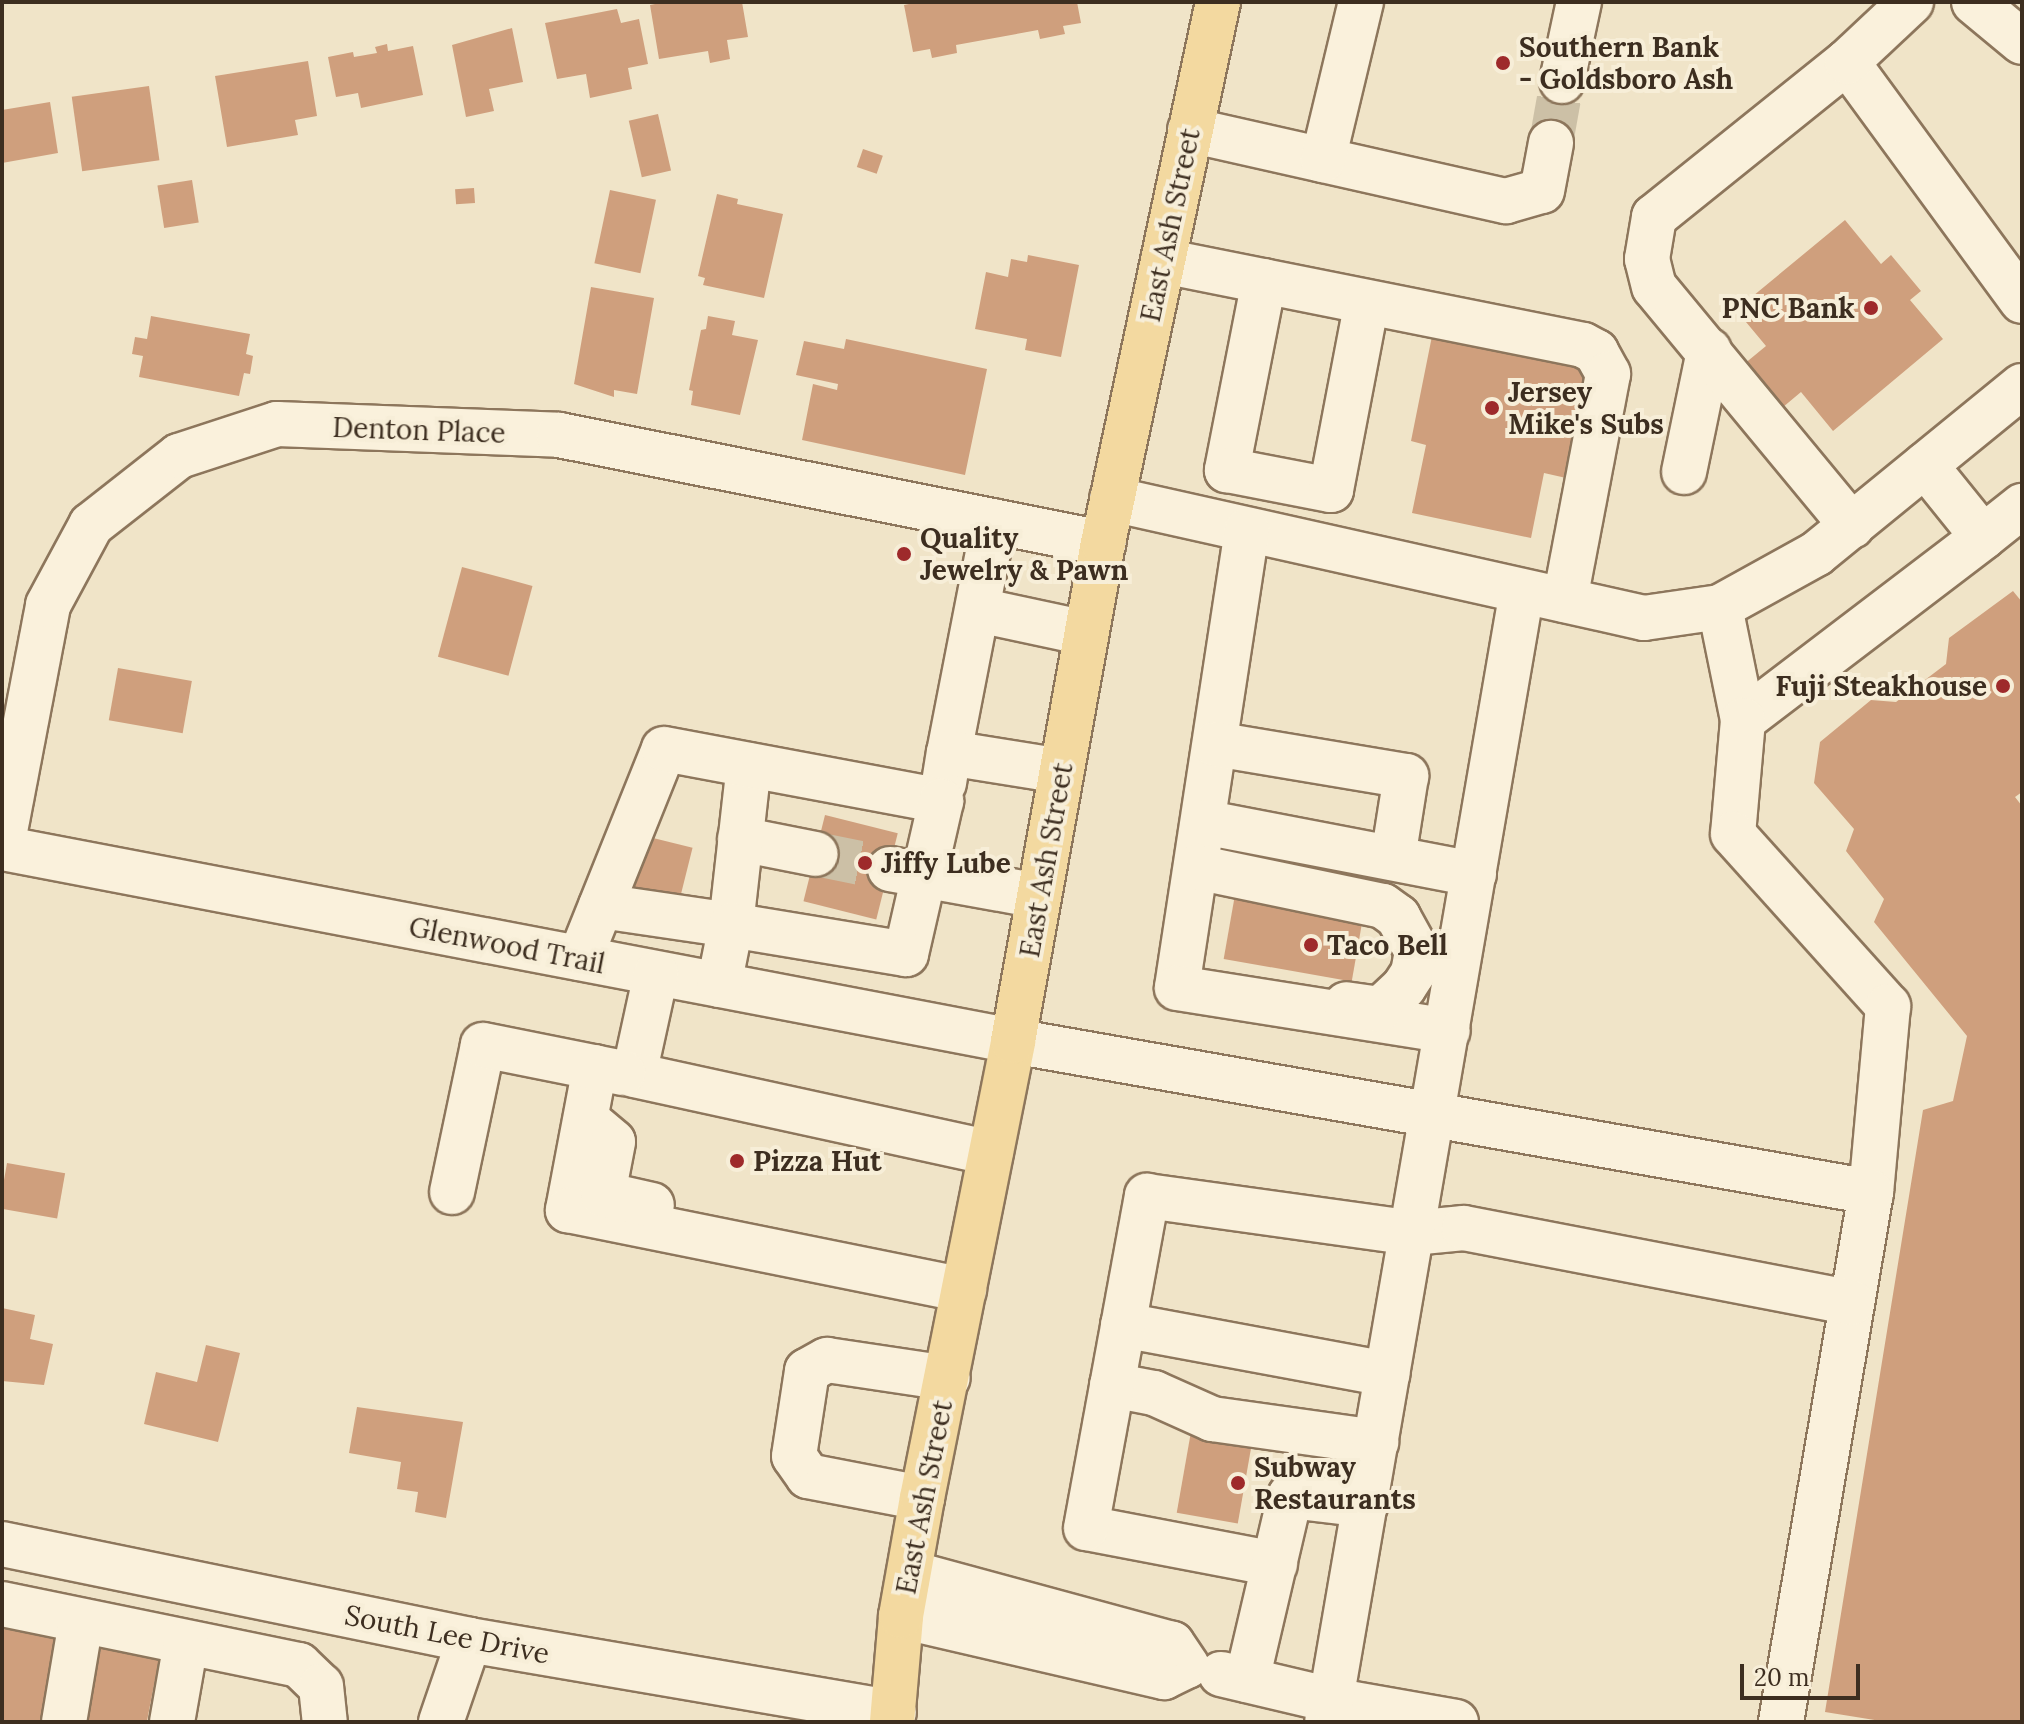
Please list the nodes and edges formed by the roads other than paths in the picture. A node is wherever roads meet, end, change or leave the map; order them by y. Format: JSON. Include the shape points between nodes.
{"nodes":[{"id":1,"x":1218,"y":2,"type":"edge"},
{"id":2,"x":1361,"y":2,"type":"edge"},
{"id":3,"x":1579,"y":2,"type":"edge"},
{"id":4,"x":1911,"y":2,"type":"edge"},
{"id":5,"x":1974,"y":2,"type":"edge"},
{"id":6,"x":2022,"y":42,"type":"edge"},
{"id":7,"x":1847,"y":62,"type":"junction"},
{"id":8,"x":1562,"y":81,"type":"tunnel mouth"},
{"id":9,"x":1190,"y":130,"type":"junction"},
{"id":10,"x":1551,"y":143,"type":"tunnel mouth"},
{"id":11,"x":1323,"y":160,"type":"junction"},
{"id":12,"x":1163,"y":261,"type":"junction"},
{"id":13,"x":1264,"y":281,"type":"junction"},
{"id":14,"x":2022,"y":301,"type":"edge"},
{"id":15,"x":1367,"y":302,"type":"junction"},
{"id":16,"x":1709,"y":351,"type":"junction"},
{"id":17,"x":2022,"y":386,"type":"edge"},
{"id":18,"x":1925,"y":465,"type":"junction"},
{"id":19,"x":1684,"y":472,"type":"dead end"},
{"id":20,"x":1331,"y":490,"type":"junction"},
{"id":21,"x":1112,"y":499,"type":"junction"},
{"id":22,"x":2022,"y":506,"type":"edge"},
{"id":23,"x":994,"y":521,"type":"junction"},
{"id":24,"x":1852,"y":526,"type":"junction"},
{"id":25,"x":1247,"y":530,"type":"junction"},
{"id":26,"x":1983,"y":537,"type":"junction"},
{"id":27,"x":1103,"y":543,"type":"junction"},
{"id":28,"x":1320,"y":546,"type":"junction"},
{"id":29,"x":1522,"y":591,"type":"junction"},
{"id":30,"x":1565,"y":600,"type":"junction"},
{"id":31,"x":1720,"y":607,"type":"junction"},
{"id":32,"x":979,"y":610,"type":"junction"},
{"id":33,"x":1086,"y":633,"type":"junction"},
{"id":34,"x":1743,"y":720,"type":"junction"},
{"id":35,"x":1215,"y":744,"type":"junction"},
{"id":36,"x":949,"y":753,"type":"junction"},
{"id":37,"x":749,"y":765,"type":"junction"},
{"id":38,"x":1062,"y":771,"type":"junction"},
{"id":39,"x":941,"y":801,"type":"junction"},
{"id":40,"x":1203,"y":822,"type":"junction"},
{"id":41,"x":740,"y":839,"type":"junction"},
{"id":42,"x":2,"y":848,"type":"edge"},
{"id":43,"x":816,"y":854,"type":"tunnel mouth"},
{"id":44,"x":1393,"y":858,"type":"junction"},
{"id":45,"x":1196,"y":867,"type":"junction"},
{"id":46,"x":908,"y":872,"type":"junction"},
{"id":47,"x":1474,"y":874,"type":"junction"},
{"id":48,"x":1039,"y":896,"type":"junction"},
{"id":49,"x":601,"y":906,"type":"junction"},
{"id":50,"x":731,"y":925,"type":"junction"},
{"id":51,"x":580,"y":958,"type":"junction"},
{"id":52,"x":656,"y":974,"type":"junction"},
{"id":53,"x":719,"y":985,"type":"junction"},
{"id":54,"x":1287,"y":1006,"type":"junction"},
{"id":55,"x":1448,"y":1031,"type":"junction"},
{"id":56,"x":1013,"y":1041,"type":"junction"},
{"id":57,"x":614,"y":1071,"type":"junction"},
{"id":58,"x":1433,"y":1114,"type":"junction"},
{"id":59,"x":991,"y":1153,"type":"junction"},
{"id":60,"x":452,"y":1192,"type":"dead end"},
{"id":61,"x":1871,"y":1192,"type":"junction"},
{"id":62,"x":1412,"y":1233,"type":"junction"},
{"id":63,"x":964,"y":1290,"type":"junction"},
{"id":64,"x":1852,"y":1303,"type":"junction"},
{"id":65,"x":1123,"y":1325,"type":"junction"},
{"id":66,"x":1388,"y":1374,"type":"junction"},
{"id":67,"x":948,"y":1378,"type":"junction"},
{"id":68,"x":1112,"y":1385,"type":"junction"},
{"id":69,"x":1376,"y":1442,"type":"junction"},
{"id":70,"x":922,"y":1498,"type":"junction"},
{"id":71,"x":1365,"y":1505,"type":"junction"},
{"id":72,"x":2,"y":1544,"type":"edge"},
{"id":73,"x":1275,"y":1564,"type":"junction"},
{"id":74,"x":910,"y":1573,"type":"junction"},
{"id":75,"x":2,"y":1604,"type":"edge"},
{"id":76,"x":901,"y":1616,"type":"junction"},
{"id":77,"x":81,"y":1621,"type":"junction"},
{"id":78,"x":469,"y":1640,"type":"junction"},
{"id":79,"x":186,"y":1643,"type":"junction"},
{"id":80,"x":1187,"y":1666,"type":"junction"},
{"id":81,"x":1247,"y":1680,"type":"junction"},
{"id":82,"x":1329,"y":1711,"type":"edge"},
{"id":83,"x":893,"y":1718,"type":"edge"},
{"id":84,"x":451,"y":1720,"type":"edge"},
{"id":85,"x":64,"y":1722,"type":"edge"},
{"id":86,"x":172,"y":1722,"type":"edge"},
{"id":87,"x":325,"y":1722,"type":"edge"},
{"id":88,"x":1456,"y":1722,"type":"edge"},
{"id":89,"x":1781,"y":1722,"type":"edge"}],
"edges":[{"from":1,"to":9,"type":"main road","name":"East Ash Street"},
{"from":2,"to":11,"type":"street"},
{"from":3,"to":8,"type":"street"},
{"from":4,"to":7,"type":"street"},
{"from":5,"to":6,"type":"street"},
{"from":7,"to":14,"type":"street"},
{"from":7,"to":16,"type":"street","via":[[1654,217],[1647,259],[1654,287]]},
{"from":9,"to":11,"type":"street"},
{"from":9,"to":12,"type":"main road","name":"East Ash Street"},
{"from":10,"to":11,"type":"street","via":[[1542,191],[1506,201]]},
{"from":12,"to":13,"type":"street"},
{"from":12,"to":21,"type":"main road","name":"East Ash Street"},
{"from":13,"to":15,"type":"street"},
{"from":13,"to":20,"type":"street","via":[[1227,470]]},
{"from":15,"to":20,"type":"street"},
{"from":15,"to":30,"type":"street","via":[[1583,345],[1596,352],[1608,374]]},
{"from":16,"to":19,"type":"street"},
{"from":16,"to":24,"type":"street"},
{"from":17,"to":18,"type":"street"},
{"from":18,"to":24,"type":"street"},
{"from":18,"to":26,"type":"street"},
{"from":20,"to":28,"type":"street"},
{"from":21,"to":25,"type":"street"},
{"from":21,"to":27,"type":"main road","name":"East Ash Street"},
{"from":22,"to":26,"type":"street"},
{"from":23,"to":27,"type":"street","name":"Denton Place"},
{"from":23,"to":32,"type":"street"},
{"from":23,"to":42,"type":"street","name":"Denton Place","via":[[559,435],[277,424],[179,456],[91,525],[48,605]]},
{"from":24,"to":31,"type":"street","via":[[1816,554]]},
{"from":25,"to":28,"type":"street"},
{"from":25,"to":35,"type":"street"},
{"from":26,"to":34,"type":"street"},
{"from":27,"to":33,"type":"main road","name":"East Ash Street"},
{"from":28,"to":29,"type":"street"},
{"from":29,"to":30,"type":"street"},
{"from":29,"to":47,"type":"street"},
{"from":30,"to":31,"type":"street","via":[[1644,618]]},
{"from":31,"to":34,"type":"street"},
{"from":32,"to":33,"type":"street"},
{"from":32,"to":36,"type":"street"},
{"from":33,"to":38,"type":"main road","name":"East Ash Street"},
{"from":34,"to":61,"type":"street","via":[[1733,834],[1888,1006]]},
{"from":35,"to":40,"type":"street"},
{"from":35,"to":44,"type":"street","via":[[1406,776]]},
{"from":36,"to":38,"type":"street"},
{"from":36,"to":39,"type":"street"},
{"from":37,"to":39,"type":"street"},
{"from":37,"to":41,"type":"street"},
{"from":37,"to":49,"type":"street","via":[[664,749]]},
{"from":38,"to":48,"type":"main road","name":"East Ash Street"},
{"from":39,"to":46,"type":"street"},
{"from":40,"to":44,"type":"street"},
{"from":40,"to":45,"type":"street"},
{"from":41,"to":43,"type":"street"},
{"from":41,"to":50,"type":"street"},
{"from":42,"to":51,"type":"street","name":"Glenwood Trail"},
{"from":44,"to":47,"type":"street"},
{"from":45,"to":54,"type":"street","via":[[1177,988]]},
{"from":45,"to":54,"type":"street","via":[[1383,906],[1398,917],[1417,951],[1413,973],[1380,1009],[1303,997]]},
{"from":46,"to":48,"type":"street"},
{"from":46,"to":50,"type":"street","via":[[906,954]]},
{"from":47,"to":55,"type":"street"},
{"from":48,"to":56,"type":"main road","name":"East Ash Street"},
{"from":49,"to":50,"type":"street"},
{"from":49,"to":51,"type":"street"},
{"from":50,"to":53,"type":"street"},
{"from":51,"to":52,"type":"street","name":"Glenwood Trail"},
{"from":52,"to":53,"type":"street","name":"Glenwood Trail"},
{"from":52,"to":57,"type":"street"},
{"from":53,"to":56,"type":"street","name":"Glenwood Trail"},
{"from":54,"to":55,"type":"street"},
{"from":55,"to":58,"type":"street"},
{"from":56,"to":58,"type":"street","name":"Glenwood Trail"},
{"from":56,"to":59,"type":"main road","name":"East Ash Street"},
{"from":57,"to":59,"type":"street"},
{"from":57,"to":60,"type":"street","via":[[483,1045]]},
{"from":57,"to":63,"type":"street","via":[[586,1119],[568,1210]]},
{"from":58,"to":61,"type":"street","name":"Glenwood Trail"},
{"from":58,"to":62,"type":"street"},
{"from":59,"to":63,"type":"main road","name":"East Ash Street"},
{"from":61,"to":64,"type":"street"},
{"from":62,"to":64,"type":"street","via":[[1464,1228]]},
{"from":62,"to":65,"type":"street","via":[[1147,1196]]},
{"from":62,"to":66,"type":"street"},
{"from":63,"to":67,"type":"main road","name":"East Ash Street"},
{"from":64,"to":89,"type":"street"},
{"from":65,"to":66,"type":"street"},
{"from":65,"to":68,"type":"street"},
{"from":66,"to":69,"type":"street"},
{"from":67,"to":70,"type":"main road","name":"East Ash Street"},
{"from":67,"to":70,"type":"street","via":[[827,1360],[807,1371],[794,1456],[808,1476]]},
{"from":68,"to":69,"type":"street","via":[[1154,1393],[1212,1419]]},
{"from":68,"to":73,"type":"street","via":[[1086,1528]]},
{"from":69,"to":71,"type":"street"},
{"from":70,"to":74,"type":"main road","name":"East Ash Street"},
{"from":71,"to":73,"type":"street","via":[[1290,1496]]},
{"from":71,"to":82,"type":"street"},
{"from":72,"to":78,"type":"street","name":"South Lee Drive"},
{"from":73,"to":81,"type":"street"},
{"from":74,"to":76,"type":"main road","name":"East Ash Street"},
{"from":74,"to":80,"type":"street","via":[[1172,1644]]},
{"from":75,"to":77,"type":"street"},
{"from":76,"to":80,"type":"street","via":[[1164,1677]]},
{"from":76,"to":83,"type":"main road","name":"East Ash Street"},
{"from":77,"to":79,"type":"street"},
{"from":77,"to":85,"type":"street"},
{"from":78,"to":83,"type":"street","name":"South Lee Drive"},
{"from":78,"to":84,"type":"street"},
{"from":79,"to":86,"type":"street"},
{"from":79,"to":87,"type":"street","via":[[299,1665],[321,1686]]},
{"from":80,"to":81,"type":"street"},
{"from":81,"to":82,"type":"street"},
{"from":82,"to":88,"type":"street"}]}
